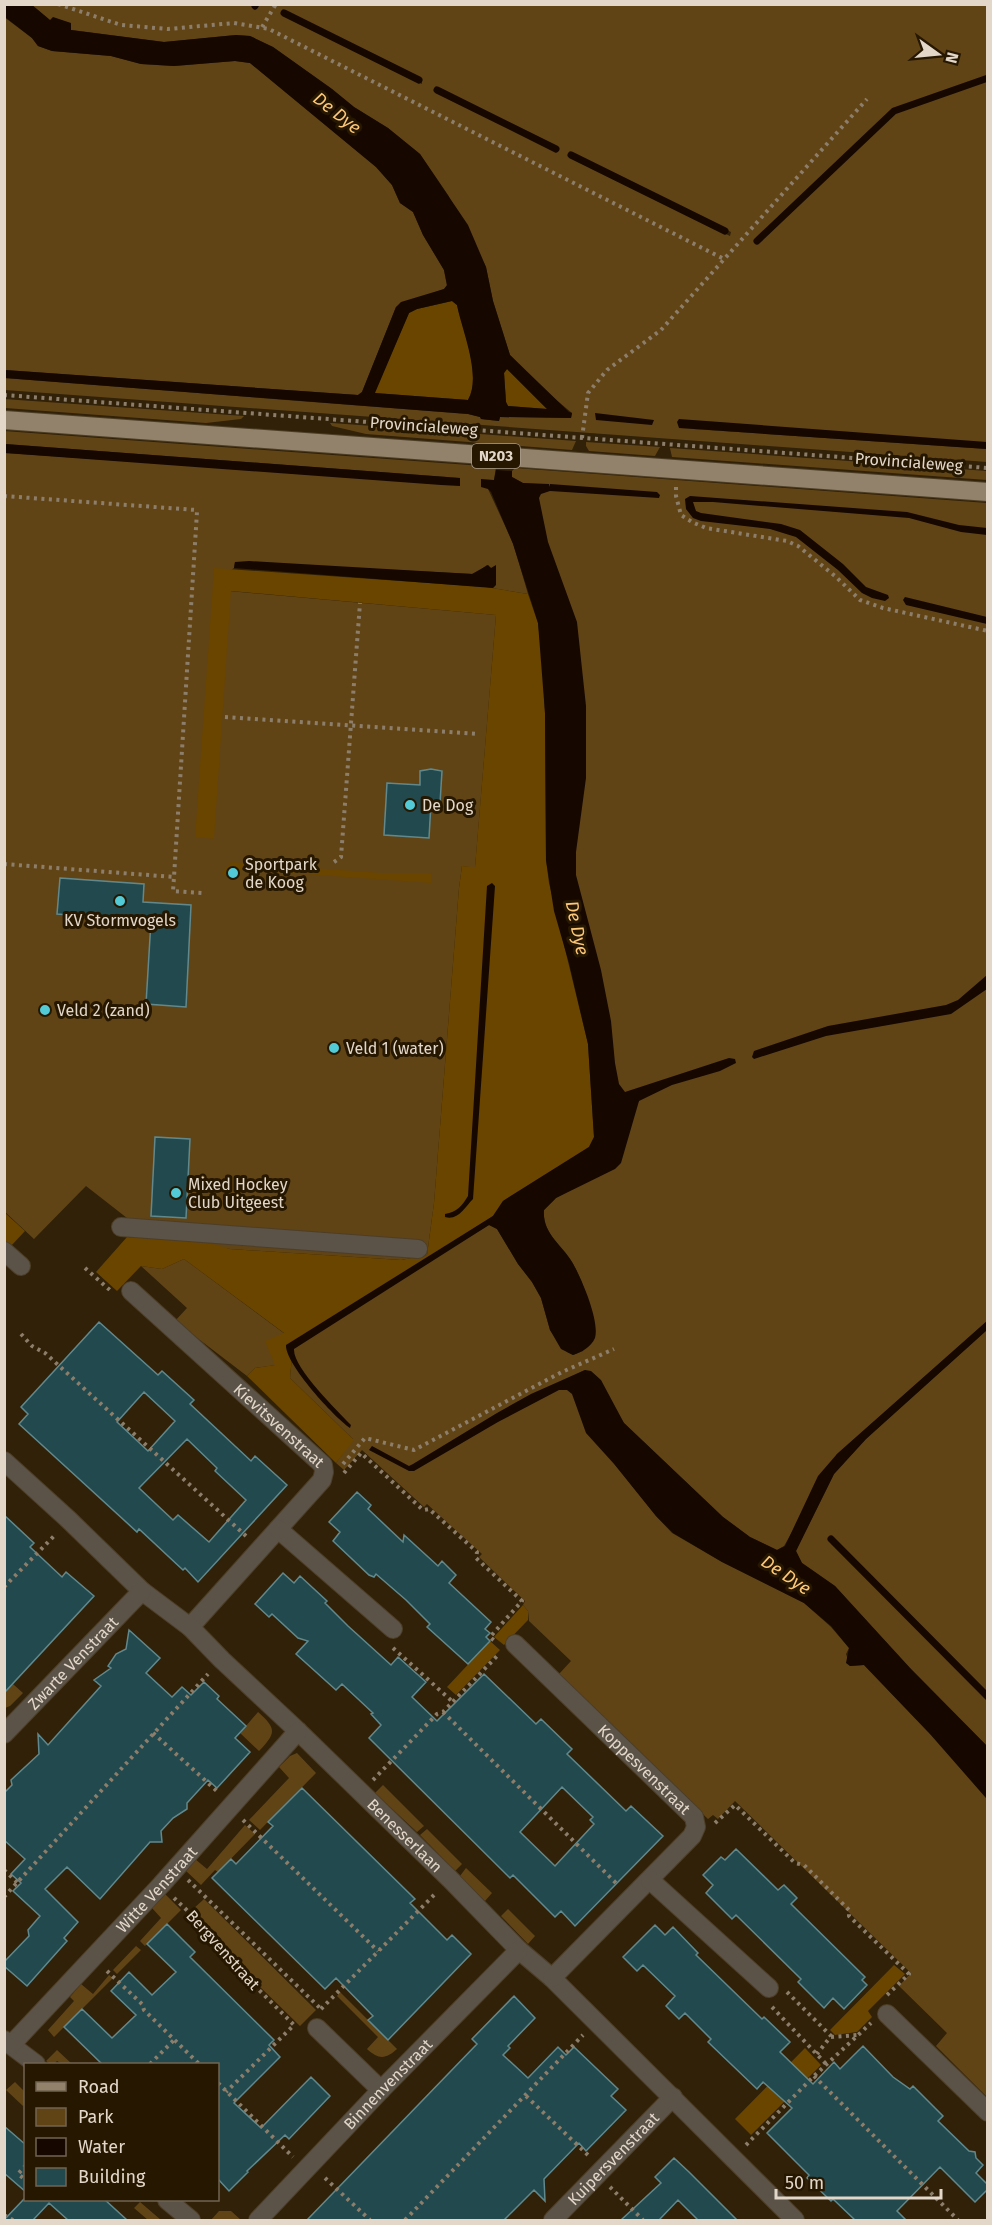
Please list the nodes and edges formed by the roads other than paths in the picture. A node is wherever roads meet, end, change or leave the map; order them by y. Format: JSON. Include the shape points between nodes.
{"nodes":[{"id":1,"x":4,"y":420,"type":"edge"},
{"id":2,"x":987,"y":492,"type":"edge"},
{"id":3,"x":121,"y":1227,"type":"dead end"},
{"id":4,"x":418,"y":1249,"type":"dead end"},
{"id":5,"x":4,"y":1251,"type":"edge"},
{"id":6,"x":21,"y":1266,"type":"dead end"},
{"id":7,"x":131,"y":1291,"type":"road end"},
{"id":8,"x":4,"y":1461,"type":"edge"},
{"id":9,"x":278,"y":1529,"type":"junction"},
{"id":10,"x":142,"y":1591,"type":"junction"},
{"id":11,"x":190,"y":1627,"type":"junction"},
{"id":12,"x":393,"y":1629,"type":"road end"},
{"id":13,"x":515,"y":1644,"type":"dead end"},
{"id":14,"x":298,"y":1731,"type":"junction"},
{"id":15,"x":4,"y":1734,"type":"edge"},
{"id":16,"x":650,"y":1880,"type":"junction"},
{"id":17,"x":519,"y":1950,"type":"junction"},
{"id":18,"x":552,"y":1978,"type":"junction"},
{"id":19,"x":772,"y":1992,"type":"road end"},
{"id":20,"x":885,"y":2012,"type":"road end"},
{"id":21,"x":316,"y":2021,"type":"road end"},
{"id":22,"x":8,"y":2043,"type":"edge"},
{"id":23,"x":35,"y":2063,"type":"edge"},
{"id":24,"x":381,"y":2090,"type":"junction"},
{"id":25,"x":673,"y":2097,"type":"junction"},
{"id":26,"x":987,"y":2112,"type":"edge"},
{"id":27,"x":169,"y":2201,"type":"edge"},
{"id":28,"x":191,"y":2220,"type":"edge"},
{"id":29,"x":258,"y":2220,"type":"edge"},
{"id":30,"x":553,"y":2220,"type":"edge"},
{"id":31,"x":795,"y":2220,"type":"edge"}],
"edges":[{"from":1,"to":2,"type":"main road","name":"Provincialeweg","number":"N203"},
{"from":3,"to":4,"type":"street"},
{"from":5,"to":6,"type":"street"},
{"from":7,"to":9,"type":"street","name":"Kievitsvenstraat","via":[[323,1465],[322,1479]]},
{"from":8,"to":10,"type":"street","name":"Benesserlaan"},
{"from":9,"to":11,"type":"street","name":"Kievitsvenstraat"},
{"from":9,"to":12,"type":"street"},
{"from":10,"to":11,"type":"street","name":"Benesserlaan"},
{"from":10,"to":15,"type":"street","name":"Zwarte Venstraat"},
{"from":11,"to":14,"type":"street","name":"Benesserlaan"},
{"from":13,"to":16,"type":"street","name":"Koppesvenstraat","via":[[694,1817],[696,1827],[692,1836]]},
{"from":14,"to":17,"type":"street","name":"Benesserlaan"},
{"from":14,"to":22,"type":"street","name":"Witte Venstraat","via":[[161,1885]]},
{"from":16,"to":18,"type":"street","name":"Koppesvenstraat"},
{"from":16,"to":19,"type":"street"},
{"from":17,"to":18,"type":"street","name":"Benesserlaan"},
{"from":17,"to":24,"type":"street","name":"Binnenvenstraat"},
{"from":18,"to":25,"type":"street","name":"Benesserlaan"},
{"from":20,"to":26,"type":"street"},
{"from":21,"to":24,"type":"street"},
{"from":22,"to":23,"type":"street"},
{"from":24,"to":29,"type":"street","name":"Binnenvenstraat"},
{"from":25,"to":30,"type":"street","name":"Kuipersvenstraat"},
{"from":25,"to":31,"type":"street","name":"Benesserlaan"},
{"from":27,"to":28,"type":"street"}]}
